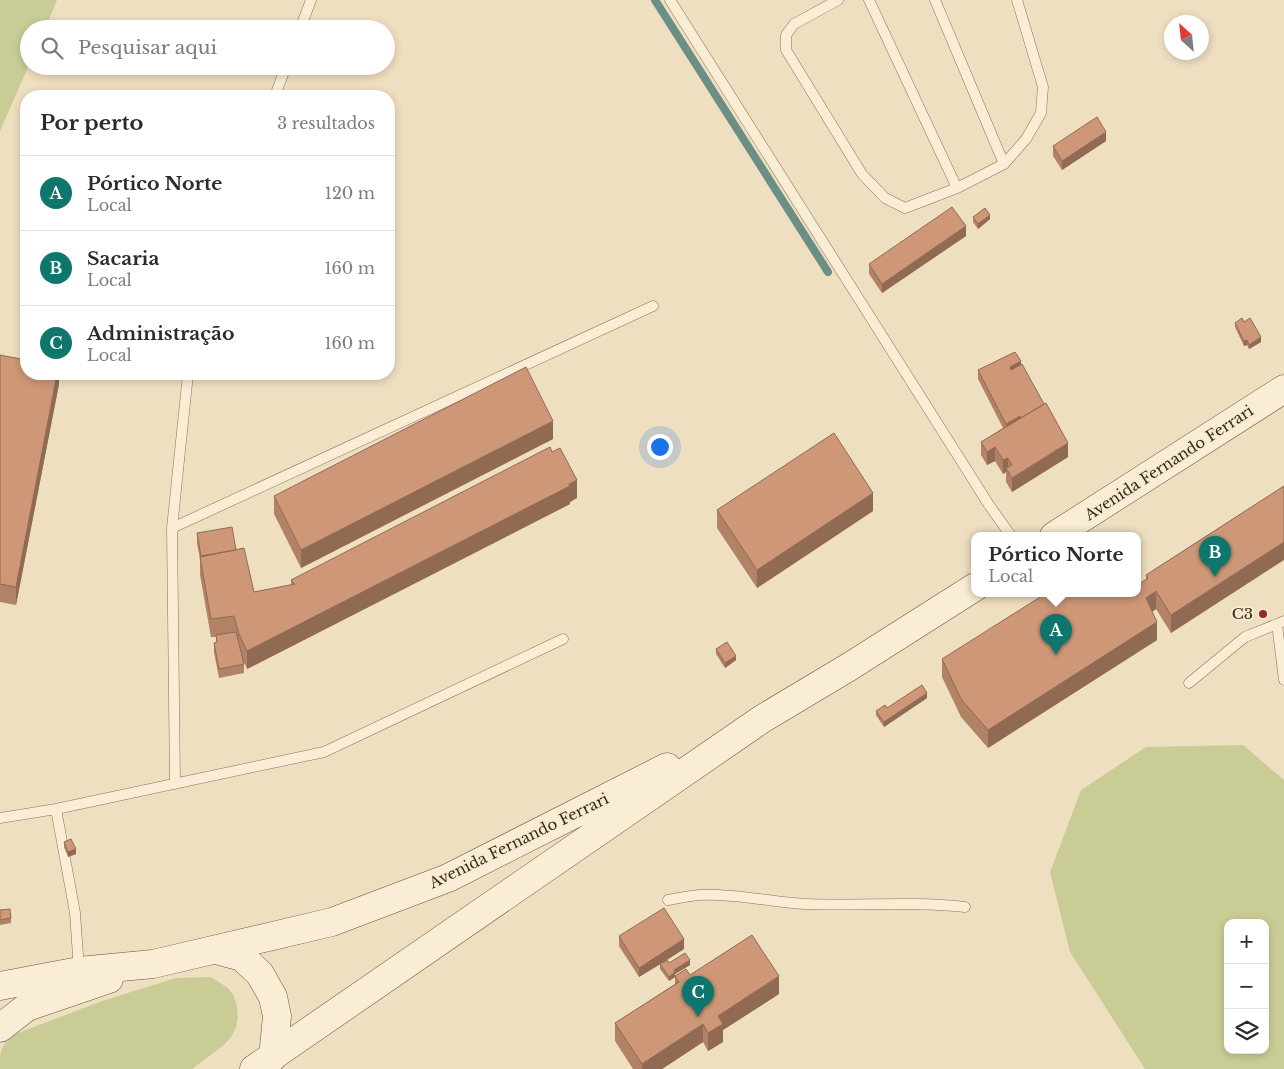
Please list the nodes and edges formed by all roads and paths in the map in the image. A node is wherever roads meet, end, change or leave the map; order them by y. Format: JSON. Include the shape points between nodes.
{"nodes":[{"id":1,"x":311,"y":0,"type":"edge"},
{"id":2,"x":670,"y":0,"type":"edge"},
{"id":3,"x":838,"y":0,"type":"edge"},
{"id":4,"x":869,"y":0,"type":"edge"},
{"id":5,"x":935,"y":0,"type":"edge"},
{"id":6,"x":1017,"y":0,"type":"edge"},
{"id":7,"x":303,"y":20,"type":"edge"},
{"id":8,"x":283,"y":75,"type":"edge"},
{"id":9,"x":277,"y":90,"type":"edge"},
{"id":10,"x":1004,"y":164,"type":"junction"},
{"id":11,"x":957,"y":188,"type":"junction"},
{"id":12,"x":653,"y":306,"type":"dead end"},
{"id":13,"x":187,"y":380,"type":"edge"},
{"id":14,"x":1284,"y":389,"type":"edge"},
{"id":15,"x":172,"y":528,"type":"junction"},
{"id":16,"x":1008,"y":532,"type":"edge"},
{"id":17,"x":1060,"y":532,"type":"edge"},
{"id":18,"x":971,"y":590,"type":"edge"},
{"id":19,"x":1280,"y":622,"type":"edge"},
{"id":20,"x":563,"y":639,"type":"dead end"},
{"id":21,"x":1284,"y":680,"type":"edge"},
{"id":22,"x":1189,"y":683,"type":"dead end"},
{"id":23,"x":762,"y":719,"type":"junction"},
{"id":24,"x":175,"y":784,"type":"junction"},
{"id":25,"x":56,"y":809,"type":"junction"},
{"id":26,"x":0,"y":818,"type":"edge"},
{"id":27,"x":668,"y":900,"type":"dead end"},
{"id":28,"x":965,"y":907,"type":"dead end"},
{"id":29,"x":216,"y":950,"type":"junction"},
{"id":30,"x":153,"y":964,"type":"junction"},
{"id":31,"x":79,"y":971,"type":"junction"},
{"id":32,"x":0,"y":986,"type":"edge"},
{"id":33,"x":0,"y":1028,"type":"edge"},
{"id":34,"x":263,"y":1063,"type":"edge"}],
"edges":[{"from":1,"to":7,"type":"lane"},
{"from":2,"to":16,"type":"lane"},
{"from":3,"to":11,"type":"lane","via":[[794,24],[786,35],[786,50],[862,174],[885,198],[905,208]]},
{"from":4,"to":11,"type":"lane"},
{"from":5,"to":10,"type":"lane"},
{"from":6,"to":10,"type":"lane","via":[[1043,87],[1042,113],[1026,139]]},
{"from":8,"to":9,"type":"lane"},
{"from":10,"to":11,"type":"lane"},
{"from":12,"to":15,"type":"lane"},
{"from":13,"to":15,"type":"lane"},
{"from":14,"to":17,"type":"street","name":"Avenida Fernando Ferrari"},
{"from":15,"to":24,"type":"lane"},
{"from":18,"to":23,"type":"street","name":"Avenida Fernando Ferrari"},
{"from":19,"to":21,"type":"lane"},
{"from":19,"to":22,"type":"lane","via":[[1245,637]]},
{"from":20,"to":24,"type":"lane","via":[[324,752]]},
{"from":23,"to":29,"type":"street","name":"Avenida Fernando Ferrari","via":[[448,878],[332,922]]},
{"from":23,"to":34,"type":"street","name":"Avenida Fernando Ferrari"},
{"from":24,"to":25,"type":"lane"},
{"from":25,"to":26,"type":"lane"},
{"from":25,"to":31,"type":"lane","via":[[75,913]]},
{"from":27,"to":28,"type":"lane","via":[[699,895],[803,904],[933,903]]},
{"from":29,"to":30,"type":"street","name":"Avenida Fernando Ferrari"},
{"from":29,"to":34,"type":"street","via":[[242,957],[260,974],[273,997],[277,1016]]},
{"from":30,"to":31,"type":"street","name":"Avenida Fernando Ferrari"},
{"from":30,"to":33,"type":"street","via":[[27,1008]]},
{"from":31,"to":32,"type":"street","name":"Avenida Fernando Ferrari"}]}
